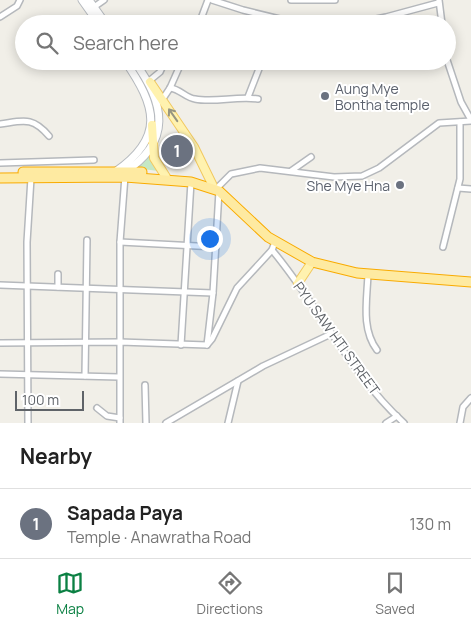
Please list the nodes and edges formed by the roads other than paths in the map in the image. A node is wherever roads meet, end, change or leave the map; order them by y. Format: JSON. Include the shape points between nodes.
{"nodes":[{"id":1,"x":20,"y":0,"type":"edge"},
{"id":2,"x":82,"y":0,"type":"edge"},
{"id":3,"x":89,"y":0,"type":"edge"},
{"id":4,"x":104,"y":0,"type":"edge"},
{"id":5,"x":208,"y":0,"type":"edge"},
{"id":6,"x":212,"y":0,"type":"edge"},
{"id":7,"x":291,"y":0,"type":"edge"},
{"id":8,"x":335,"y":0,"type":"edge"},
{"id":9,"x":439,"y":1,"type":"edge"},
{"id":10,"x":94,"y":7,"type":"junction"},
{"id":11,"x":93,"y":15,"type":"edge"},
{"id":12,"x":100,"y":15,"type":"edge"},
{"id":13,"x":202,"y":15,"type":"edge"},
{"id":14,"x":260,"y":15,"type":"edge"},
{"id":15,"x":393,"y":15,"type":"edge"},
{"id":16,"x":441,"y":15,"type":"edge"},
{"id":17,"x":0,"y":17,"type":"edge"},
{"id":18,"x":132,"y":70,"type":"edge"},
{"id":19,"x":140,"y":70,"type":"edge"},
{"id":20,"x":161,"y":70,"type":"edge"},
{"id":21,"x":178,"y":70,"type":"edge"},
{"id":22,"x":259,"y":70,"type":"edge"},
{"id":23,"x":450,"y":70,"type":"edge"},
{"id":24,"x":149,"y":82,"type":"junction"},
{"id":25,"x":170,"y":88,"type":"junction"},
{"id":26,"x":248,"y":98,"type":"junction"},
{"id":27,"x":258,"y":99,"type":"dead end"},
{"id":28,"x":162,"y":100,"type":"junction"},
{"id":29,"x":471,"y":121,"type":"edge"},
{"id":30,"x":460,"y":122,"type":"junction"},
{"id":31,"x":0,"y":124,"type":"edge"},
{"id":32,"x":152,"y":125,"type":"junction"},
{"id":33,"x":49,"y":136,"type":"dead end"},
{"id":34,"x":152,"y":147,"type":"junction"},
{"id":35,"x":311,"y":157,"type":"dead end"},
{"id":36,"x":94,"y":160,"type":"dead end"},
{"id":37,"x":0,"y":163,"type":"edge"},
{"id":38,"x":292,"y":171,"type":"junction"},
{"id":39,"x":0,"y":172,"type":"edge"},
{"id":40,"x":118,"y":174,"type":"junction"},
{"id":41,"x":0,"y":178,"type":"edge"},
{"id":42,"x":31,"y":178,"type":"junction"},
{"id":43,"x":170,"y":178,"type":"junction"},
{"id":44,"x":191,"y":182,"type":"junction"},
{"id":45,"x":458,"y":188,"type":"junction"},
{"id":46,"x":216,"y":189,"type":"junction"},
{"id":47,"x":471,"y":189,"type":"edge"},
{"id":48,"x":87,"y":240,"type":"dead end"},
{"id":49,"x":120,"y":242,"type":"junction"},
{"id":50,"x":186,"y":246,"type":"junction"},
{"id":51,"x":274,"y":246,"type":"junction"},
{"id":52,"x":216,"y":247,"type":"junction"},
{"id":53,"x":443,"y":247,"type":"dead end"},
{"id":54,"x":312,"y":262,"type":"junction"},
{"id":55,"x":58,"y":274,"type":"dead end"},
{"id":56,"x":368,"y":274,"type":"junction"},
{"id":57,"x":298,"y":282,"type":"junction"},
{"id":58,"x":471,"y":282,"type":"edge"},
{"id":59,"x":0,"y":285,"type":"edge"},
{"id":60,"x":28,"y":286,"type":"junction"},
{"id":61,"x":58,"y":287,"type":"junction"},
{"id":62,"x":86,"y":289,"type":"junction"},
{"id":63,"x":120,"y":291,"type":"junction"},
{"id":64,"x":183,"y":293,"type":"junction"},
{"id":65,"x":213,"y":293,"type":"junction"},
{"id":66,"x":331,"y":334,"type":"junction"},
{"id":67,"x":28,"y":342,"type":"junction"},
{"id":68,"x":85,"y":342,"type":"junction"},
{"id":69,"x":120,"y":342,"type":"junction"},
{"id":70,"x":0,"y":343,"type":"edge"},
{"id":71,"x":181,"y":345,"type":"junction"},
{"id":72,"x":207,"y":345,"type":"junction"},
{"id":73,"x":376,"y":350,"type":"dead end"},
{"id":74,"x":0,"y":374,"type":"edge"},
{"id":75,"x":27,"y":375,"type":"junction"},
{"id":76,"x":85,"y":376,"type":"junction"},
{"id":77,"x":119,"y":376,"type":"junction"},
{"id":78,"x":238,"y":381,"type":"junction"},
{"id":79,"x":145,"y":385,"type":"dead end"},
{"id":80,"x":471,"y":398,"type":"edge"},
{"id":81,"x":97,"y":408,"type":"dead end"},
{"id":82,"x":397,"y":416,"type":"junction"},
{"id":83,"x":120,"y":421,"type":"edge"},
{"id":84,"x":28,"y":423,"type":"edge"},
{"id":85,"x":146,"y":423,"type":"edge"},
{"id":86,"x":166,"y":423,"type":"edge"},
{"id":87,"x":228,"y":423,"type":"edge"},
{"id":88,"x":386,"y":423,"type":"edge"},
{"id":89,"x":404,"y":423,"type":"edge"},
{"id":90,"x":460,"y":423,"type":"edge"}],
"edges":[{"from":1,"to":17,"type":"street","via":[[17,6]]},
{"from":2,"to":11,"type":"main road"},
{"from":3,"to":10,"type":"main road"},
{"from":4,"to":10,"type":"street"},
{"from":5,"to":13,"type":"street"},
{"from":6,"to":14,"type":"street"},
{"from":7,"to":8,"type":"street"},
{"from":9,"to":15,"type":"street"},
{"from":9,"to":16,"type":"street"},
{"from":10,"to":12,"type":"main road"},
{"from":18,"to":32,"type":"main road","via":[[148,97]]},
{"from":19,"to":24,"type":"main road"},
{"from":20,"to":24,"type":"street"},
{"from":21,"to":25,"type":"street"},
{"from":22,"to":26,"type":"street"},
{"from":23,"to":29,"type":"street"},
{"from":24,"to":28,"type":"main road"},
{"from":24,"to":34,"type":"main road","via":[[159,120]]},
{"from":25,"to":26,"type":"street","via":[[194,99]]},
{"from":25,"to":28,"type":"street"},
{"from":26,"to":27,"type":"street"},
{"from":46,"to":28,"type":"main road","one_way":true,"via":[[194,147]]},
{"from":29,"to":30,"type":"street"},
{"from":30,"to":38,"type":"street","via":[[440,123],[379,168],[362,176]]},
{"from":30,"to":45,"type":"street"},
{"from":31,"to":33,"type":"street","via":[[28,121],[36,123]]},
{"from":32,"to":34,"type":"main road"},
{"from":32,"to":40,"type":"main road","via":[[144,145]]},
{"from":34,"to":40,"type":"main road","via":[[143,158]]},
{"from":34,"to":43,"type":"main road","via":[[156,164]]},
{"from":35,"to":38,"type":"street"},
{"from":36,"to":37,"type":"street"},
{"from":38,"to":46,"type":"street","via":[[260,168],[241,171],[227,177]]},
{"from":39,"to":40,"type":"highway"},
{"from":40,"to":42,"type":"highway"},
{"from":40,"to":43,"type":"highway"},
{"from":40,"to":49,"type":"street"},
{"from":41,"to":42,"type":"highway"},
{"from":42,"to":60,"type":"street"},
{"from":43,"to":44,"type":"highway"},
{"from":44,"to":46,"type":"highway"},
{"from":44,"to":50,"type":"street"},
{"from":45,"to":47,"type":"street"},
{"from":45,"to":53,"type":"street"},
{"from":46,"to":51,"type":"highway"},
{"from":46,"to":52,"type":"street"},
{"from":48,"to":62,"type":"street"},
{"from":49,"to":50,"type":"street"},
{"from":49,"to":63,"type":"street"},
{"from":50,"to":52,"type":"street"},
{"from":50,"to":64,"type":"street"},
{"from":51,"to":54,"type":"highway"},
{"from":51,"to":57,"type":"street","name":"PYU SAW HTI STREET"},
{"from":51,"to":72,"type":"street","via":[[237,288]]},
{"from":52,"to":65,"type":"street"},
{"from":54,"to":56,"type":"highway"},
{"from":54,"to":57,"type":"main road"},
{"from":55,"to":61,"type":"street"},
{"from":56,"to":58,"type":"highway"},
{"from":56,"to":73,"type":"street","via":[[366,330]]},
{"from":57,"to":66,"type":"street","name":"PYU SAW HTI STREET"},
{"from":59,"to":60,"type":"street"},
{"from":60,"to":61,"type":"street"},
{"from":60,"to":67,"type":"street"},
{"from":61,"to":62,"type":"street"},
{"from":62,"to":63,"type":"street"},
{"from":62,"to":68,"type":"street"},
{"from":63,"to":64,"type":"street"},
{"from":63,"to":69,"type":"street"},
{"from":64,"to":65,"type":"street"},
{"from":64,"to":71,"type":"street"},
{"from":65,"to":72,"type":"street"},
{"from":66,"to":78,"type":"street"},
{"from":66,"to":82,"type":"street","name":"PYU SAW HTI STREET"},
{"from":67,"to":68,"type":"street"},
{"from":67,"to":70,"type":"street"},
{"from":67,"to":75,"type":"street"},
{"from":68,"to":69,"type":"street"},
{"from":68,"to":76,"type":"street"},
{"from":69,"to":71,"type":"street"},
{"from":69,"to":77,"type":"street"},
{"from":71,"to":72,"type":"street"},
{"from":74,"to":75,"type":"street"},
{"from":75,"to":76,"type":"street"},
{"from":75,"to":84,"type":"street"},
{"from":76,"to":77,"type":"street"},
{"from":77,"to":83,"type":"street"},
{"from":78,"to":86,"type":"street"},
{"from":78,"to":87,"type":"street"},
{"from":79,"to":85,"type":"street"},
{"from":80,"to":90,"type":"street","via":[[463,407]]},
{"from":81,"to":83,"type":"street"},
{"from":82,"to":88,"type":"street"},
{"from":82,"to":89,"type":"street","name":"PYU SAW HTI STREET"}]}
